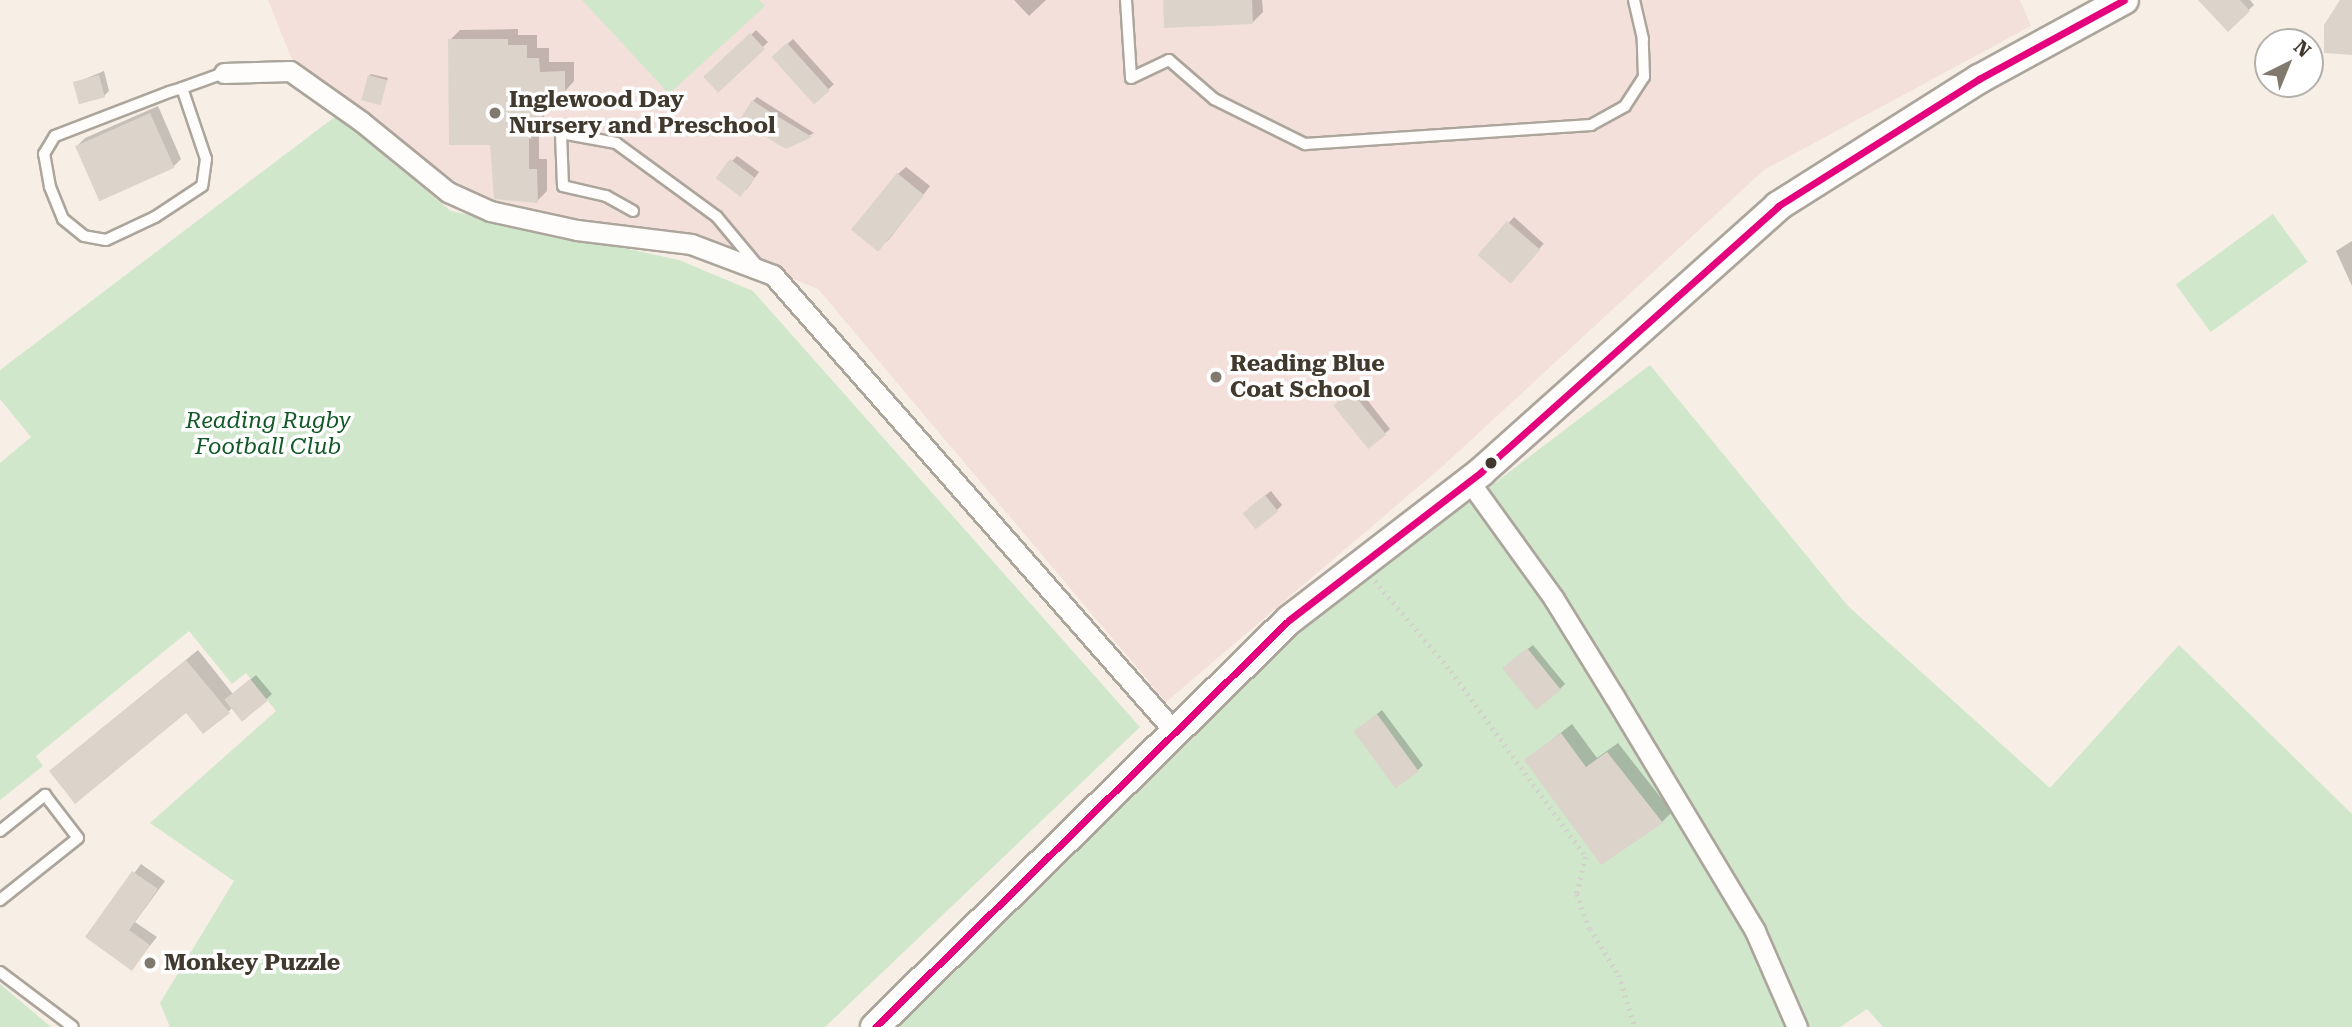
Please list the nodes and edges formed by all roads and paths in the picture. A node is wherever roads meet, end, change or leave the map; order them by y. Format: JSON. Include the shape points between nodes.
{"nodes":[{"id":1,"x":1126,"y":0,"type":"edge"},
{"id":2,"x":1634,"y":0,"type":"edge"},
{"id":3,"x":2124,"y":0,"type":"edge"},
{"id":4,"x":224,"y":73,"type":"joint"},
{"id":5,"x":182,"y":88,"type":"junction"},
{"id":6,"x":633,"y":211,"type":"dead end"},
{"id":7,"x":761,"y":271,"type":"junction"},
{"id":8,"x":1469,"y":481,"type":"junction"},
{"id":9,"x":1361,"y":565,"type":"junction"},
{"id":10,"x":1175,"y":732,"type":"junction"},
{"id":11,"x":0,"y":831,"type":"edge"},
{"id":12,"x":0,"y":900,"type":"edge"},
{"id":13,"x":0,"y":972,"type":"edge"},
{"id":14,"x":73,"y":1027,"type":"edge"},
{"id":15,"x":875,"y":1027,"type":"edge"},
{"id":16,"x":1634,"y":1027,"type":"edge"},
{"id":17,"x":1797,"y":1027,"type":"edge"}],
"edges":[{"from":1,"to":2,"type":"lane","via":[[1131,78],[1169,60],[1214,99],[1305,144],[1591,125],[1625,106],[1644,77],[1643,39]]},
{"from":3,"to":8,"type":"main road","via":[[1979,79],[1778,206]]},
{"from":4,"to":5,"type":"lane"},
{"from":4,"to":7,"type":"street","via":[[290,71],[362,121],[448,192],[490,211],[578,230],[691,244]]},
{"from":5,"to":5,"type":"lane","via":[[55,136],[44,154],[50,187],[64,219],[84,236],[106,240],[155,217],[202,186],[206,159]]},
{"from":6,"to":7,"type":"lane","via":[[606,196],[563,186],[561,134],[615,143],[718,217]]},
{"from":7,"to":10,"type":"street","via":[[773,275],[810,313],[863,383]]},
{"from":8,"to":9,"type":"main road"},
{"from":8,"to":17,"type":"street","via":[[1554,599],[1614,696],[1755,931]]},
{"from":9,"to":10,"type":"main road","via":[[1289,620]]},
{"from":9,"to":16,"type":"path","via":[[1451,671],[1586,856],[1577,894],[1590,929],[1619,975]]},
{"from":10,"to":15,"type":"main road"},
{"from":11,"to":12,"type":"lane","via":[[45,795],[78,838]]},
{"from":13,"to":14,"type":"lane"}]}
